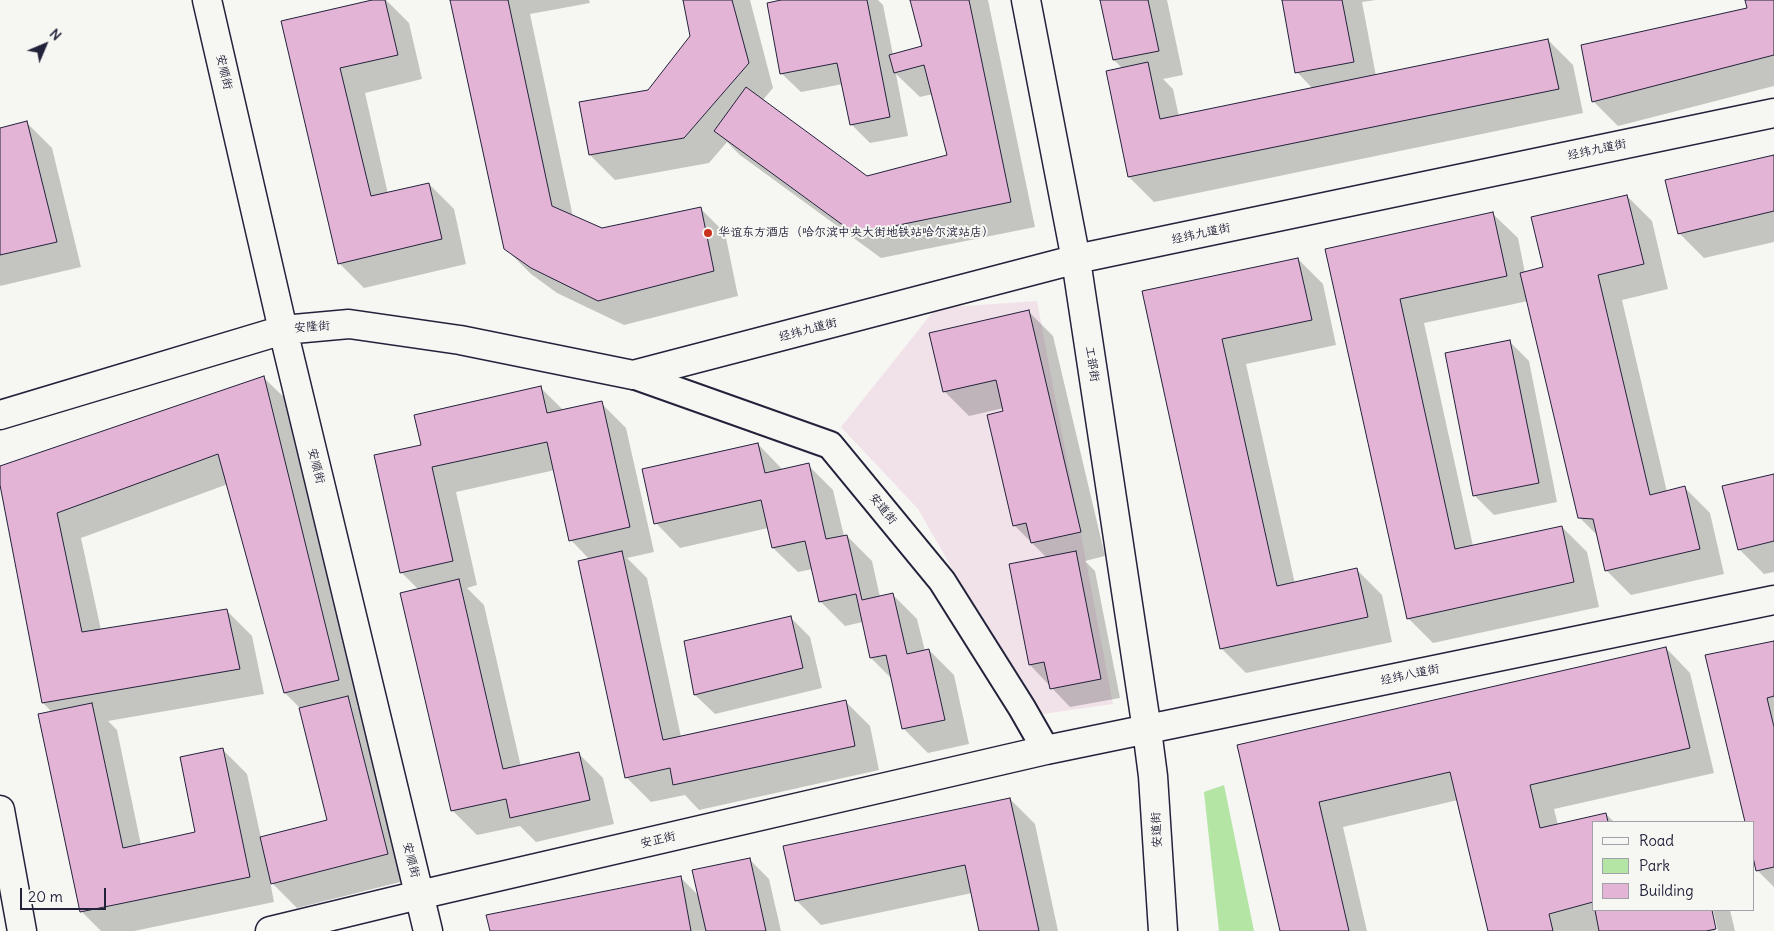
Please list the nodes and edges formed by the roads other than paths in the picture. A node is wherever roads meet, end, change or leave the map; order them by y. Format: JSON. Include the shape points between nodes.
{"nodes":[{"id":1,"x":207,"y":0,"type":"edge"},
{"id":2,"x":1026,"y":0,"type":"edge"},
{"id":3,"x":1774,"y":113,"type":"edge"},
{"id":4,"x":1076,"y":260,"type":"junction"},
{"id":5,"x":283,"y":330,"type":"junction"},
{"id":6,"x":633,"y":375,"type":"junction"},
{"id":7,"x":0,"y":415,"type":"edge"},
{"id":8,"x":1774,"y":600,"type":"edge"},
{"id":9,"x":1147,"y":730,"type":"junction"},
{"id":10,"x":1046,"y":750,"type":"junction"},
{"id":11,"x":0,"y":810,"type":"edge"},
{"id":12,"x":419,"y":895,"type":"junction"},
{"id":13,"x":22,"y":931,"type":"edge"},
{"id":14,"x":270,"y":931,"type":"edge"},
{"id":15,"x":428,"y":931,"type":"edge"},
{"id":16,"x":1163,"y":931,"type":"edge"}],
"edges":[{"from":1,"to":5,"type":"street","name":"安顺街"},
{"from":2,"to":4,"type":"street","name":"工部街"},
{"from":3,"to":4,"type":"street","name":"经纬九道街"},
{"from":4,"to":6,"type":"street","name":"经纬九道街"},
{"from":4,"to":9,"type":"street","name":"工部街"},
{"from":5,"to":6,"type":"street","name":"安隆街","via":[[349,324],[460,340]]},
{"from":5,"to":7,"type":"street","name":"安隆街"},
{"from":5,"to":12,"type":"street","name":"安顺街"},
{"from":6,"to":10,"type":"street","name":"安道街","via":[[830,445],[942,581]]},
{"from":8,"to":9,"type":"street","name":"经纬八道街"},
{"from":9,"to":10,"type":"street","name":"经纬八道街"},
{"from":9,"to":16,"type":"street","name":"安道街"},
{"from":10,"to":12,"type":"street","name":"安正街"},
{"from":11,"to":13,"type":"street"},
{"from":12,"to":14,"type":"street","name":"安正街"},
{"from":12,"to":15,"type":"street","name":"安顺街"}]}
